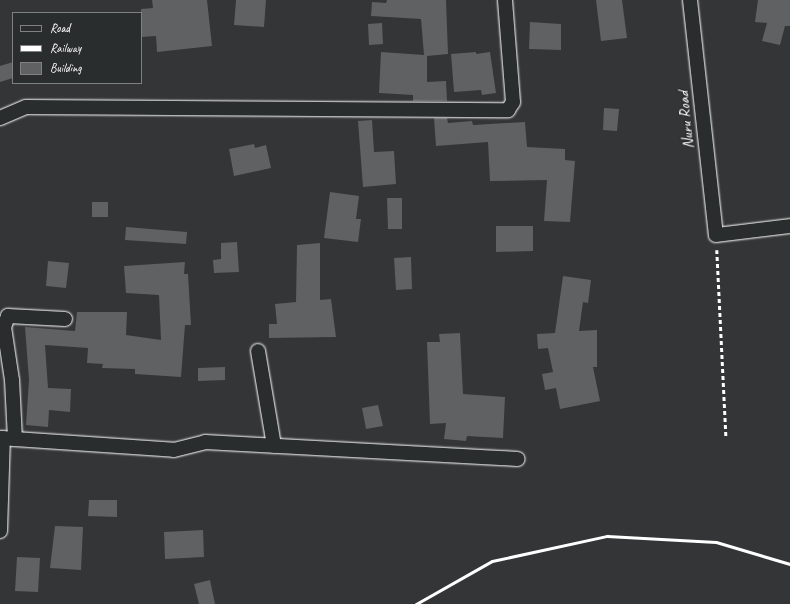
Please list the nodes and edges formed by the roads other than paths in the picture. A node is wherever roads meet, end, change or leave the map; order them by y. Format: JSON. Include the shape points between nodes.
{"nodes":[{"id":1,"x":505,"y":0,"type":"edge"},
{"id":2,"x":690,"y":0,"type":"edge"},
{"id":3,"x":0,"y":118,"type":"edge"},
{"id":4,"x":790,"y":226,"type":"edge"},
{"id":5,"x":65,"y":319,"type":"dead end"},
{"id":6,"x":258,"y":351,"type":"dead end"},
{"id":7,"x":6,"y":438,"type":"edge"},
{"id":8,"x":274,"y":446,"type":"junction"},
{"id":9,"x":518,"y":459,"type":"dead end"},
{"id":10,"x":0,"y":530,"type":"edge"}],
"edges":[{"from":1,"to":3,"type":"street","via":[[513,102],[508,110],[26,107]]},
{"from":2,"to":4,"type":"street","name":"Nuru Road","via":[[716,235]]},
{"from":5,"to":7,"type":"street","via":[[8,316],[4,327],[12,380]]},
{"from":6,"to":8,"type":"street"},
{"from":7,"to":8,"type":"street","via":[[174,450],[205,442]]},
{"from":7,"to":10,"type":"street"},
{"from":8,"to":9,"type":"street"}]}
